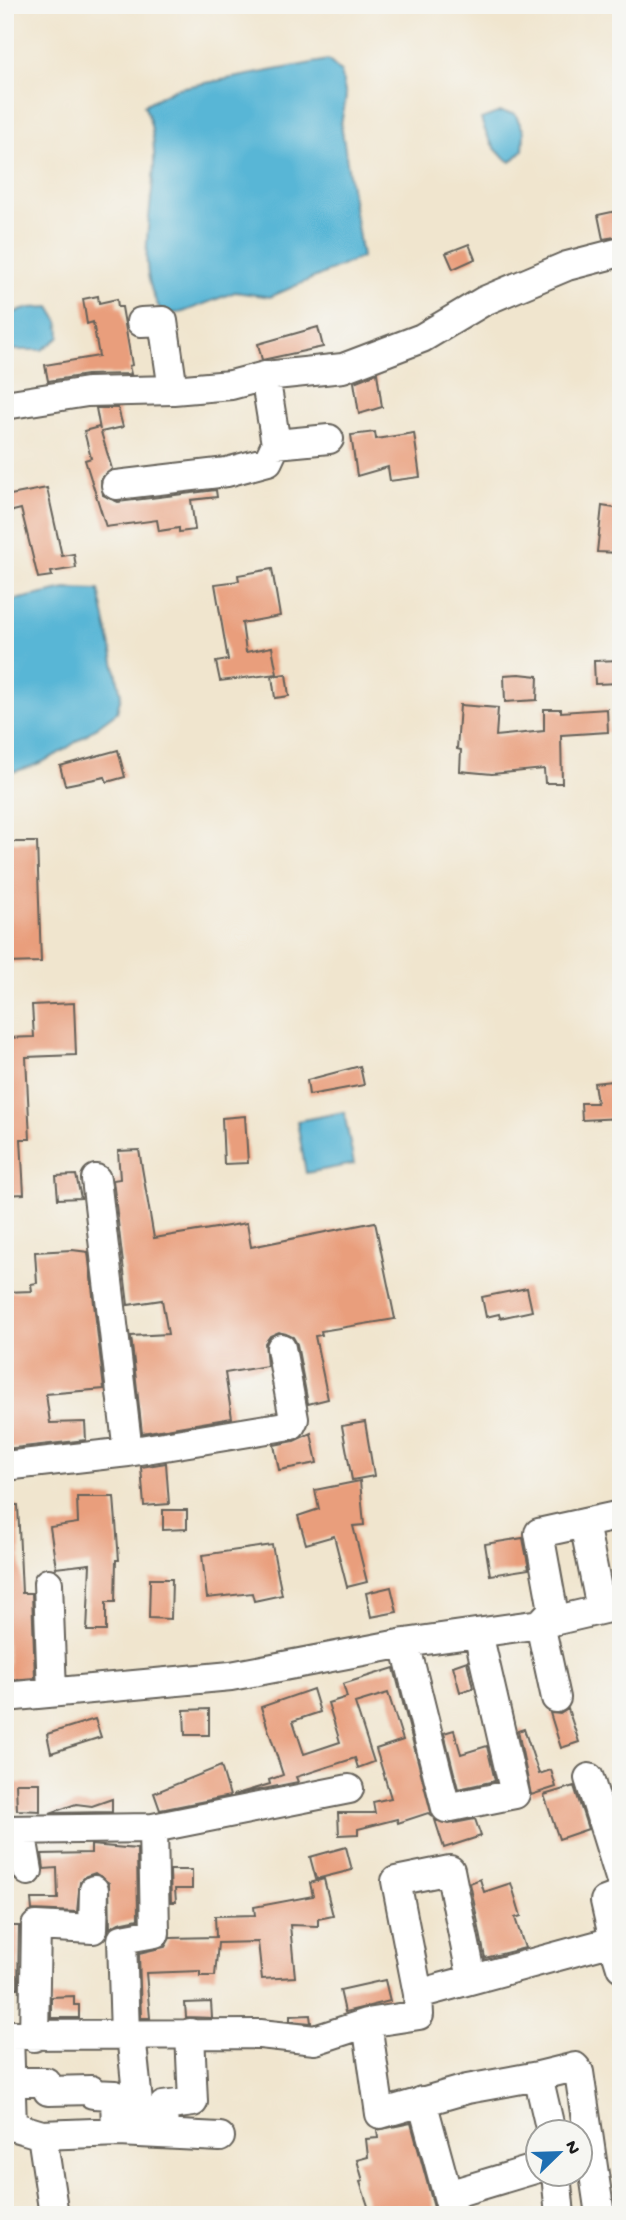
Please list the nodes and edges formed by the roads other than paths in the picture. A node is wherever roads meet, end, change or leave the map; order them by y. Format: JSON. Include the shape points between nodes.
{"nodes":[{"id":1,"x":621,"y":252,"type":"edge"},
{"id":2,"x":141,"y":322,"type":"dead end"},
{"id":3,"x":265,"y":376,"type":"junction"},
{"id":4,"x":173,"y":390,"type":"junction"},
{"id":5,"x":5,"y":405,"type":"edge"},
{"id":6,"x":330,"y":439,"type":"dead end"},
{"id":7,"x":276,"y":444,"type":"junction"},
{"id":8,"x":116,"y":485,"type":"dead end"},
{"id":9,"x":96,"y":1179,"type":"dead end"},
{"id":10,"x":281,"y":1349,"type":"dead end"},
{"id":11,"x":128,"y":1452,"type":"junction"},
{"id":12,"x":5,"y":1466,"type":"edge"},
{"id":13,"x":621,"y":1515,"type":"edge"},
{"id":14,"x":584,"y":1523,"type":"junction"},
{"id":15,"x":48,"y":1583,"type":"dead end"},
{"id":16,"x":611,"y":1607,"type":"edge"},
{"id":17,"x":540,"y":1624,"type":"junction"},
{"id":18,"x":478,"y":1633,"type":"junction"},
{"id":19,"x":405,"y":1643,"type":"junction"},
{"id":20,"x":52,"y":1692,"type":"junction"},
{"id":21,"x":5,"y":1697,"type":"edge"},
{"id":22,"x":556,"y":1698,"type":"dead end"},
{"id":23,"x":589,"y":1778,"type":"dead end"},
{"id":24,"x":349,"y":1789,"type":"dead end"},
{"id":25,"x":153,"y":1828,"type":"junction"},
{"id":26,"x":13,"y":1830,"type":"edge"},
{"id":27,"x":28,"y":1871,"type":"dead end"},
{"id":28,"x":621,"y":1881,"type":"edge"},
{"id":29,"x":94,"y":1890,"type":"dead end"},
{"id":30,"x":621,"y":1895,"type":"edge"},
{"id":31,"x":617,"y":1947,"type":"edge"},
{"id":32,"x":471,"y":1979,"type":"junction"},
{"id":33,"x":418,"y":1994,"type":"junction"},
{"id":34,"x":367,"y":2023,"type":"junction"},
{"id":35,"x":190,"y":2033,"type":"junction"},
{"id":36,"x":128,"y":2034,"type":"junction"},
{"id":37,"x":16,"y":2036,"type":"edge"},
{"id":38,"x":538,"y":2076,"type":"junction"},
{"id":39,"x":11,"y":2082,"type":"junction"},
{"id":40,"x":422,"y":2101,"type":"junction"},
{"id":41,"x":548,"y":2118,"type":"edge"},
{"id":42,"x":141,"y":2133,"type":"junction"},
{"id":43,"x":42,"y":2135,"type":"junction"},
{"id":44,"x":220,"y":2137,"type":"dead end"},
{"id":45,"x":524,"y":2174,"type":"edge"},
{"id":46,"x":557,"y":2188,"type":"edge"},
{"id":47,"x":450,"y":2205,"type":"edge"},
{"id":48,"x":54,"y":2215,"type":"edge"},
{"id":49,"x":560,"y":2215,"type":"edge"},
{"id":50,"x":600,"y":2215,"type":"edge"}],
"edges":[{"from":1,"to":3,"type":"street","via":[[555,271],[484,301],[422,338],[343,368]]},
{"from":2,"to":4,"type":"street","via":[[163,321]]},
{"from":3,"to":4,"type":"street","via":[[231,385]]},
{"from":3,"to":7,"type":"street"},
{"from":4,"to":5,"type":"street","via":[[87,391]]},
{"from":6,"to":7,"type":"street"},
{"from":7,"to":8,"type":"street","via":[[268,461],[228,472]]},
{"from":9,"to":11,"type":"street"},
{"from":10,"to":11,"type":"street","via":[[294,1419],[291,1425]]},
{"from":11,"to":12,"type":"street"},
{"from":13,"to":14,"type":"street"},
{"from":14,"to":16,"type":"street"},
{"from":14,"to":17,"type":"street","via":[[538,1533],[553,1609]]},
{"from":15,"to":20,"type":"street"},
{"from":16,"to":17,"type":"street"},
{"from":17,"to":18,"type":"street"},
{"from":17,"to":22,"type":"street"},
{"from":18,"to":19,"type":"street"},
{"from":18,"to":19,"type":"street","via":[[515,1794],[446,1808]]},
{"from":19,"to":20,"type":"street","via":[[231,1676]]},
{"from":20,"to":21,"type":"street"},
{"from":23,"to":28,"type":"street"},
{"from":24,"to":25,"type":"street"},
{"from":25,"to":26,"type":"street"},
{"from":25,"to":36,"type":"street","via":[[155,1933],[122,1939]]},
{"from":26,"to":27,"type":"street"},
{"from":29,"to":37,"type":"street","via":[[93,1929],[36,1926]]},
{"from":30,"to":31,"type":"street","via":[[605,1900]]},
{"from":31,"to":32,"type":"street"},
{"from":32,"to":33,"type":"street"},
{"from":32,"to":33,"type":"street","via":[[450,1870],[396,1881]]},
{"from":33,"to":34,"type":"street","via":[[419,2015]]},
{"from":34,"to":35,"type":"street","via":[[314,2040]]},
{"from":34,"to":40,"type":"street","via":[[380,2114]]},
{"from":35,"to":36,"type":"street"},
{"from":35,"to":42,"type":"street","via":[[193,2102],[163,2106]]},
{"from":36,"to":37,"type":"street"},
{"from":36,"to":42,"type":"street"},
{"from":37,"to":39,"type":"street"},
{"from":38,"to":40,"type":"street"},
{"from":38,"to":41,"type":"street"},
{"from":38,"to":50,"type":"street","via":[[575,2067],[579,2072]]},
{"from":39,"to":42,"type":"street","via":[[46,2082],[48,2091],[91,2090],[93,2094],[115,2095]]},
{"from":39,"to":43,"type":"street","via":[[12,2126]]},
{"from":40,"to":47,"type":"street"},
{"from":42,"to":43,"type":"street"},
{"from":42,"to":44,"type":"street"},
{"from":43,"to":48,"type":"street"},
{"from":45,"to":47,"type":"street"},
{"from":46,"to":49,"type":"street"}]}
